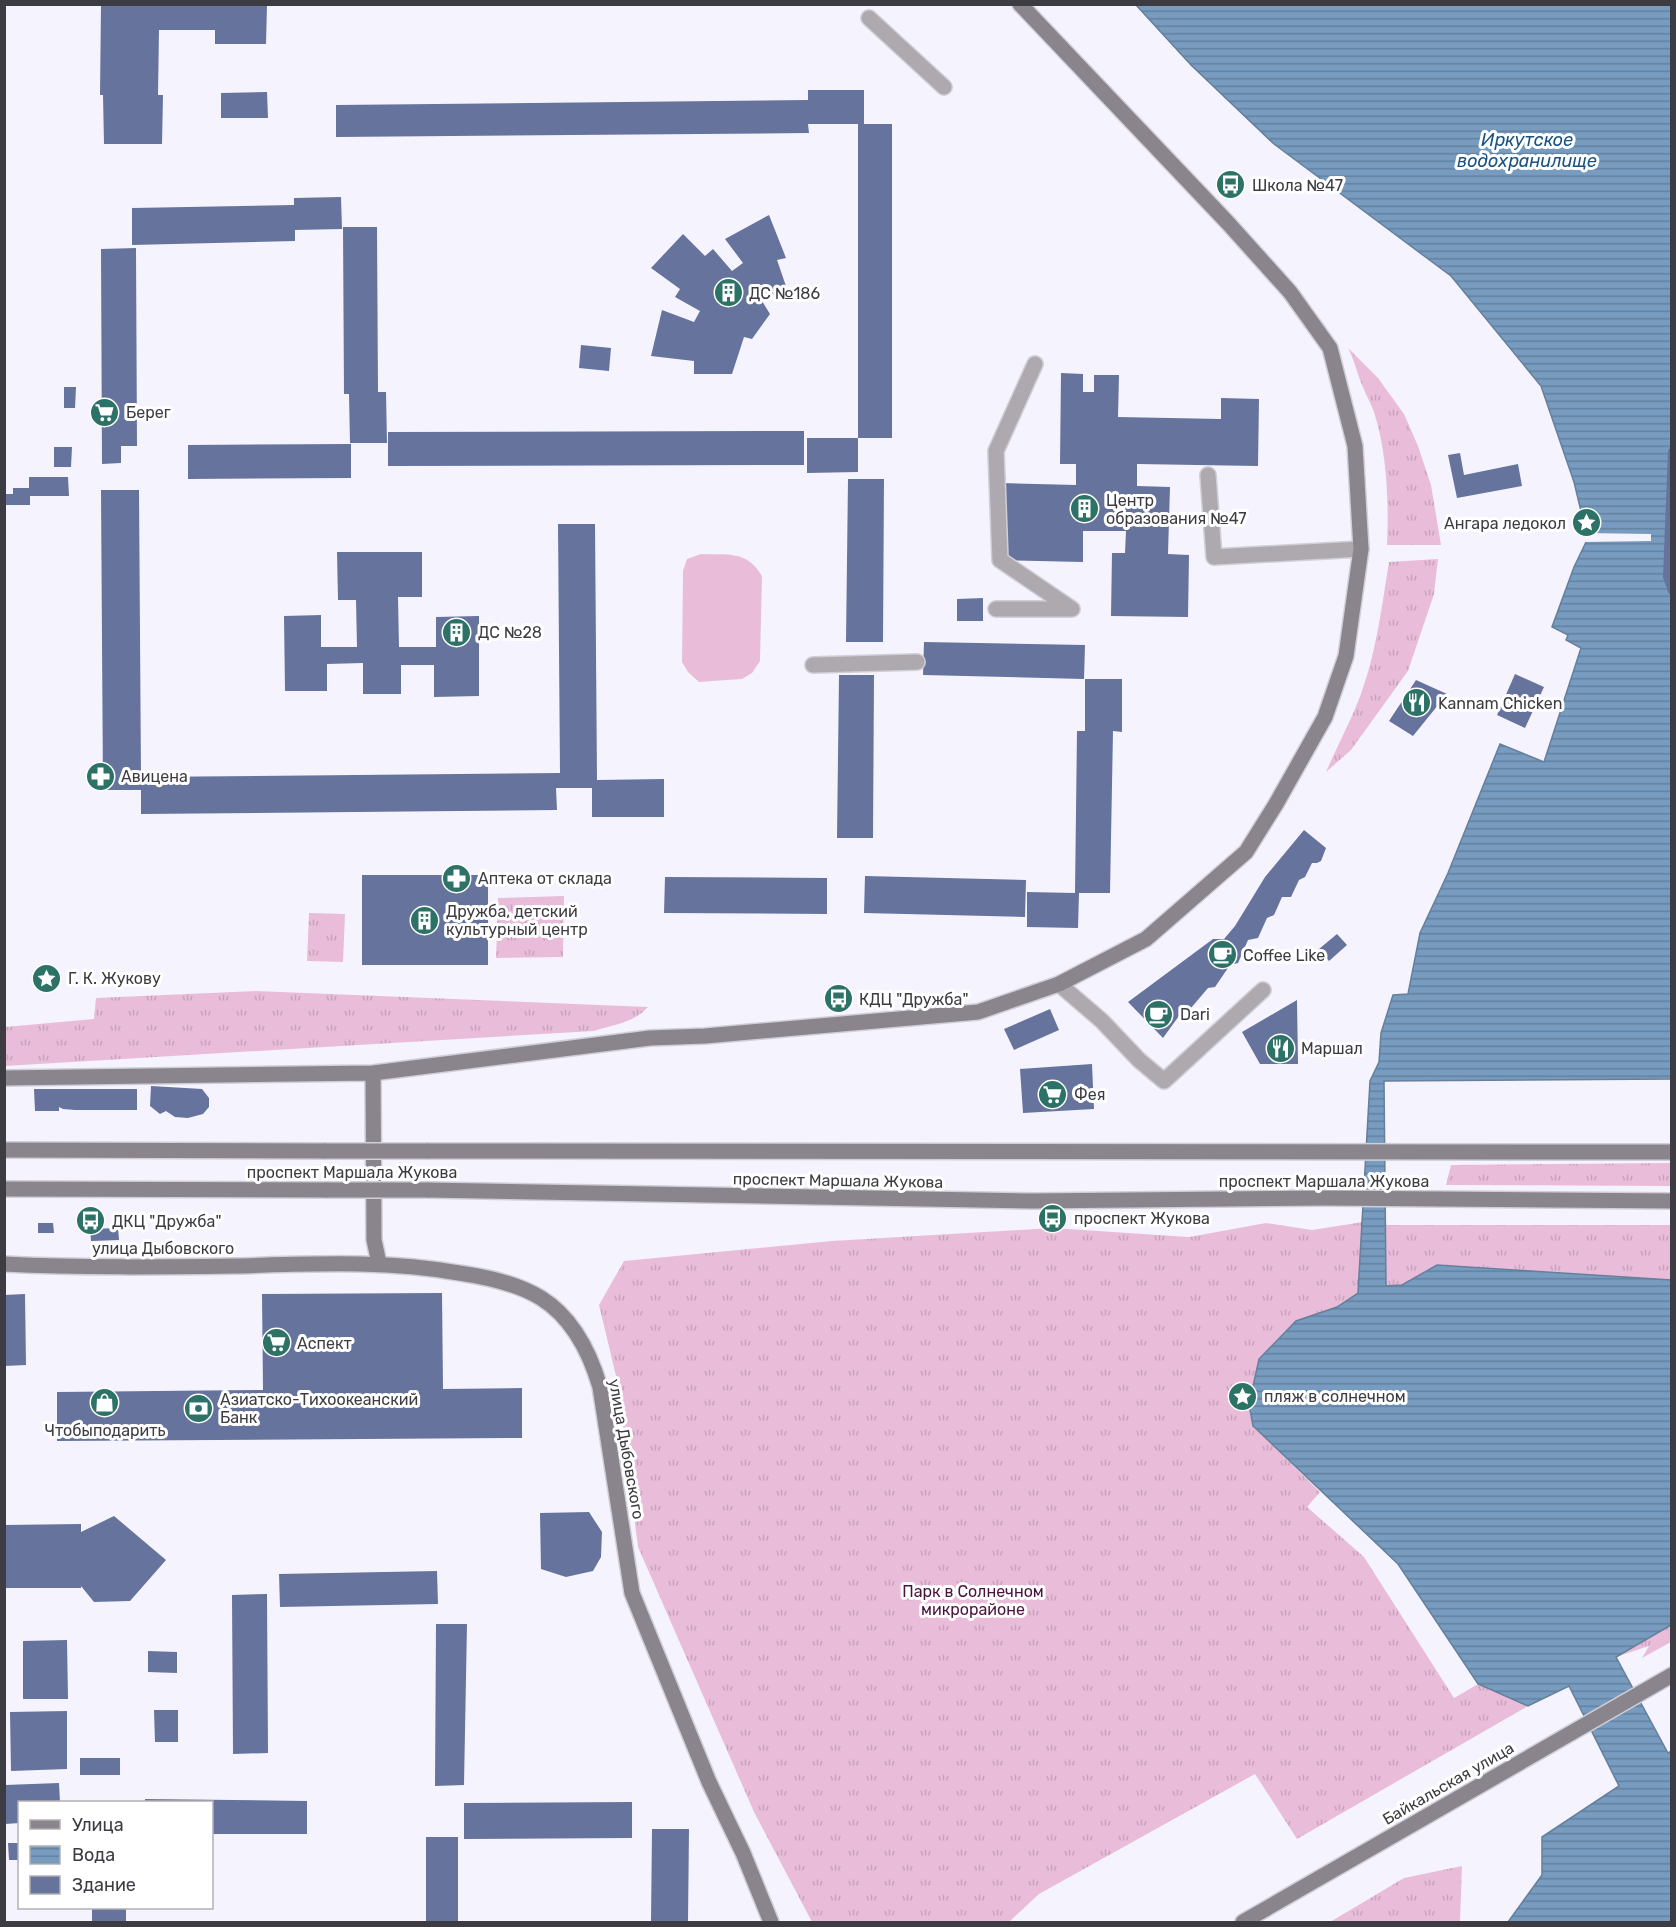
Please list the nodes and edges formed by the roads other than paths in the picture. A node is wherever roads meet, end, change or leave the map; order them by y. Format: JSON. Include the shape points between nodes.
{"nodes":[{"id":1,"x":1020,"y":4,"type":"edge"},
{"id":2,"x":869,"y":18,"type":"dead end"},
{"id":3,"x":944,"y":87,"type":"dead end"},
{"id":4,"x":1035,"y":364,"type":"dead end"},
{"id":5,"x":1208,"y":475,"type":"dead end"},
{"id":6,"x":1361,"y":549,"type":"junction"},
{"id":7,"x":996,"y":609,"type":"dead end"},
{"id":8,"x":917,"y":662,"type":"dead end"},
{"id":9,"x":813,"y":665,"type":"dead end"},
{"id":10,"x":1059,"y":984,"type":"junction"},
{"id":11,"x":1263,"y":990,"type":"dead end"},
{"id":12,"x":373,"y":1073,"type":"junction"},
{"id":13,"x":4,"y":1078,"type":"edge"},
{"id":14,"x":4,"y":1150,"type":"edge"},
{"id":15,"x":1671,"y":1152,"type":"edge"},
{"id":16,"x":4,"y":1189,"type":"edge"},
{"id":17,"x":1671,"y":1201,"type":"edge"},
{"id":18,"x":379,"y":1263,"type":"junction"},
{"id":19,"x":4,"y":1264,"type":"edge"},
{"id":20,"x":1671,"y":1676,"type":"edge"},
{"id":21,"x":771,"y":1923,"type":"edge"},
{"id":22,"x":1243,"y":1923,"type":"edge"}],
"edges":[{"from":1,"to":6,"type":"main road","via":[[1228,223],[1290,292],[1330,348],[1355,446]]},
{"from":2,"to":3,"type":"street"},
{"from":4,"to":7,"type":"street","via":[[996,451],[1000,560],[1072,609]]},
{"from":5,"to":6,"type":"street","via":[[1214,557]]},
{"from":6,"to":10,"type":"main road","via":[[1346,656],[1325,717],[1246,852],[1146,939]]},
{"from":8,"to":9,"type":"street"},
{"from":10,"to":11,"type":"street","via":[[1164,1081]]},
{"from":10,"to":12,"type":"main road","via":[[978,1012],[651,1038]]},
{"from":12,"to":13,"type":"main road"},
{"from":12,"to":18,"type":"main road","via":[[374,1240]]},
{"from":14,"to":15,"type":"main road","name":"проспект Маршала Жукова","bridge":true},
{"from":16,"to":17,"type":"main road","name":"проспект Маршала Жукова","bridge":true,"via":[[427,1190],[1033,1201]]},
{"from":18,"to":19,"type":"main road","name":"улица Дыбовского","via":[[179,1267]]},
{"from":18,"to":21,"type":"main road","name":"улица Дыбовского","via":[[495,1279],[540,1298],[560,1312],[575,1332],[600,1387],[632,1593]]},
{"from":20,"to":22,"type":"main road","name":"Байкальская улица"}]}
